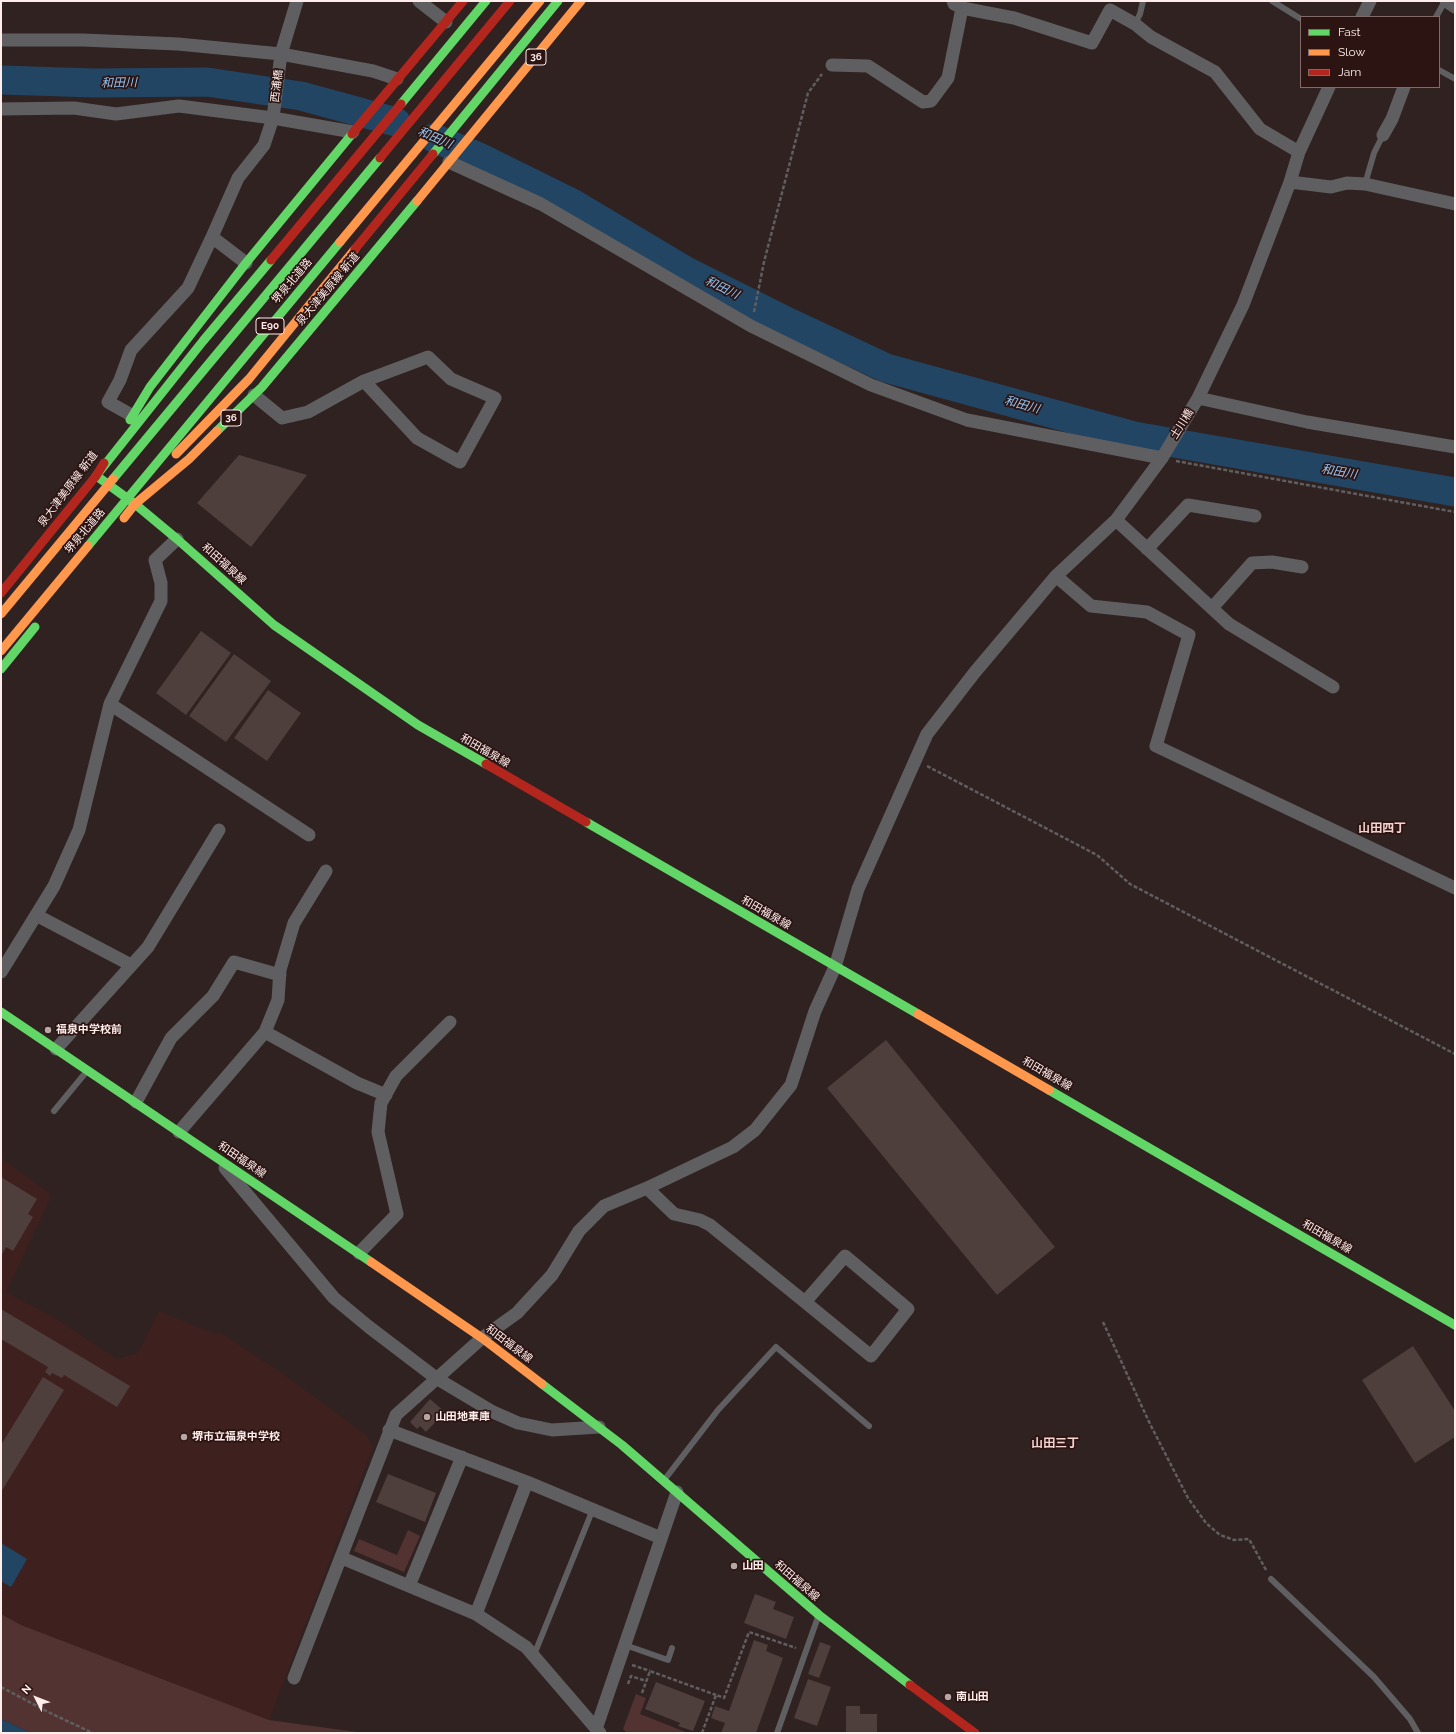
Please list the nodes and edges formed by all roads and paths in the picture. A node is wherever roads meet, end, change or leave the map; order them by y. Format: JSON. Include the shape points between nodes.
{"nodes":[{"id":1,"x":297,"y":1,"type":"edge"},
{"id":2,"x":419,"y":1,"type":"edge"},
{"id":3,"x":463,"y":1,"type":"edge"},
{"id":4,"x":486,"y":1,"type":"edge"},
{"id":5,"x":510,"y":1,"type":"edge"},
{"id":6,"x":540,"y":1,"type":"edge"},
{"id":7,"x":558,"y":1,"type":"edge"},
{"id":8,"x":580,"y":1,"type":"edge"},
{"id":9,"x":1143,"y":1,"type":"edge"},
{"id":10,"x":1272,"y":1,"type":"edge"},
{"id":11,"x":1370,"y":1,"type":"edge"},
{"id":12,"x":1446,"y":1,"type":"edge"},
{"id":13,"x":958,"y":4,"type":"edge"},
{"id":14,"x":1455,"y":7,"type":"edge"},
{"id":15,"x":1362,"y":16,"type":"edge"},
{"id":16,"x":1437,"y":16,"type":"edge"},
{"id":17,"x":1300,"y":18,"type":"edge"},
{"id":18,"x":446,"y":22,"type":"junction"},
{"id":19,"x":1135,"y":24,"type":"junction"},
{"id":20,"x":1,"y":40,"type":"edge"},
{"id":21,"x":281,"y":54,"type":"junction"},
{"id":22,"x":832,"y":66,"type":"joint"},
{"id":23,"x":1440,"y":70,"type":"edge"},
{"id":24,"x":1455,"y":78,"type":"edge"},
{"id":25,"x":395,"y":82,"type":"junction"},
{"id":26,"x":1329,"y":88,"type":"edge"},
{"id":27,"x":1404,"y":88,"type":"edge"},
{"id":28,"x":1,"y":109,"type":"edge"},
{"id":29,"x":273,"y":118,"type":"junction"},
{"id":30,"x":353,"y":132,"type":"junction"},
{"id":31,"x":1383,"y":135,"type":"joint"},
{"id":32,"x":1299,"y":152,"type":"junction"},
{"id":33,"x":451,"y":160,"type":"junction"},
{"id":34,"x":1290,"y":182,"type":"junction"},
{"id":35,"x":1365,"y":184,"type":"junction"},
{"id":36,"x":1455,"y":204,"type":"edge"},
{"id":37,"x":212,"y":237,"type":"junction"},
{"id":38,"x":246,"y":263,"type":"junction"},
{"id":39,"x":751,"y":326,"type":"junction"},
{"id":40,"x":364,"y":381,"type":"junction"},
{"id":41,"x":254,"y":395,"type":"junction"},
{"id":42,"x":1198,"y":398,"type":"junction"},
{"id":43,"x":133,"y":416,"type":"junction"},
{"id":44,"x":1455,"y":447,"type":"edge"},
{"id":45,"x":1164,"y":454,"type":"junction"},
{"id":46,"x":96,"y":476,"type":"junction"},
{"id":47,"x":135,"y":504,"type":"junction"},
{"id":48,"x":1455,"y":512,"type":"edge"},
{"id":49,"x":1255,"y":516,"type":"dead end"},
{"id":50,"x":1116,"y":520,"type":"junction"},
{"id":51,"x":120,"y":522,"type":"dead end"},
{"id":52,"x":177,"y":539,"type":"junction"},
{"id":53,"x":1148,"y":549,"type":"junction"},
{"id":54,"x":1302,"y":567,"type":"dead end"},
{"id":55,"x":1056,"y":576,"type":"junction"},
{"id":56,"x":1,"y":593,"type":"edge"},
{"id":57,"x":1212,"y":608,"type":"junction"},
{"id":58,"x":1,"y":614,"type":"edge"},
{"id":59,"x":41,"y":620,"type":"dead end"},
{"id":60,"x":1,"y":651,"type":"edge"},
{"id":61,"x":1,"y":669,"type":"edge"},
{"id":62,"x":1332,"y":687,"type":"dead end"},
{"id":63,"x":110,"y":704,"type":"junction"},
{"id":64,"x":915,"y":762,"type":"junction"},
{"id":65,"x":219,"y":830,"type":"dead end"},
{"id":66,"x":309,"y":836,"type":"dead end"},
{"id":67,"x":326,"y":871,"type":"dead end"},
{"id":68,"x":1455,"y":888,"type":"edge"},
{"id":69,"x":36,"y":915,"type":"junction"},
{"id":70,"x":131,"y":965,"type":"junction"},
{"id":71,"x":835,"y":967,"type":"junction"},
{"id":72,"x":1,"y":972,"type":"edge"},
{"id":73,"x":280,"y":975,"type":"junction"},
{"id":74,"x":1,"y":1012,"type":"edge"},
{"id":75,"x":450,"y":1022,"type":"dead end"},
{"id":76,"x":265,"y":1032,"type":"junction"},
{"id":77,"x":56,"y":1049,"type":"junction"},
{"id":78,"x":1455,"y":1054,"type":"edge"},
{"id":79,"x":88,"y":1070,"type":"junction"},
{"id":80,"x":386,"y":1095,"type":"junction"},
{"id":81,"x":136,"y":1102,"type":"junction"},
{"id":82,"x":54,"y":1111,"type":"dead end"},
{"id":83,"x":179,"y":1132,"type":"junction"},
{"id":84,"x":216,"y":1157,"type":"junction"},
{"id":85,"x":647,"y":1188,"type":"junction"},
{"id":86,"x":359,"y":1253,"type":"junction"},
{"id":87,"x":805,"y":1302,"type":"junction"},
{"id":88,"x":1103,"y":1322,"type":"dead end"},
{"id":89,"x":1455,"y":1325,"type":"edge"},
{"id":90,"x":482,"y":1338,"type":"junction"},
{"id":91,"x":436,"y":1378,"type":"junction"},
{"id":92,"x":870,"y":1426,"type":"dead end"},
{"id":93,"x":599,"y":1427,"type":"junction"},
{"id":94,"x":389,"y":1430,"type":"junction"},
{"id":95,"x":462,"y":1457,"type":"junction"},
{"id":96,"x":664,"y":1480,"type":"junction"},
{"id":97,"x":526,"y":1482,"type":"junction"},
{"id":98,"x":677,"y":1492,"type":"junction"},
{"id":99,"x":593,"y":1509,"type":"junction"},
{"id":100,"x":661,"y":1538,"type":"junction"},
{"id":101,"x":342,"y":1558,"type":"junction"},
{"id":102,"x":1271,"y":1579,"type":"joint"},
{"id":103,"x":408,"y":1586,"type":"junction"},
{"id":104,"x":476,"y":1614,"type":"junction"},
{"id":105,"x":819,"y":1615,"type":"junction"},
{"id":106,"x":625,"y":1645,"type":"junction"},
{"id":107,"x":672,"y":1648,"type":"dead end"},
{"id":108,"x":805,"y":1651,"type":"junction"},
{"id":109,"x":534,"y":1656,"type":"junction"},
{"id":110,"x":631,"y":1665,"type":"dead end"},
{"id":111,"x":650,"y":1671,"type":"junction"},
{"id":112,"x":294,"y":1678,"type":"dead end"},
{"id":113,"x":1,"y":1687,"type":"edge"},
{"id":114,"x":642,"y":1693,"type":"dead end"},
{"id":115,"x":716,"y":1695,"type":"junction"},
{"id":116,"x":964,"y":1730,"type":"edge"},
{"id":117,"x":598,"y":1731,"type":"edge"},
{"id":118,"x":93,"y":1733,"type":"edge"},
{"id":119,"x":702,"y":1733,"type":"edge"},
{"id":120,"x":777,"y":1733,"type":"edge"},
{"id":121,"x":975,"y":1733,"type":"edge"},
{"id":122,"x":1418,"y":1733,"type":"edge"}],
"edges":[{"from":1,"to":21,"type":"street","name":"西浦橋"},
{"from":2,"to":18,"type":"street"},
{"from":3,"to":18,"type":"main road","name":"泉大津美原線 新道"},
{"from":4,"to":46,"type":"main road","via":[[203,341]]},
{"from":5,"to":58,"type":"main road","name":"堺泉北道路","number":"E90","bridge":true},
{"from":6,"to":60,"type":"main road","name":"堺泉北道路","number":"E90","bridge":true},
{"from":7,"to":47,"type":"main road","via":[[249,379],[179,450]]},
{"from":8,"to":33,"type":"main road","name":"泉大津美原線 新道","number":"36"},
{"from":9,"to":19,"type":"lane"},
{"from":10,"to":17,"type":"lane"},
{"from":11,"to":15,"type":"street"},
{"from":12,"to":14,"type":"street"},
{"from":12,"to":16,"type":"lane"},
{"from":13,"to":19,"type":"street","via":[[1014,18],[1092,43],[1110,10]]},
{"from":13,"to":22,"type":"street","via":[[948,78],[931,101],[923,102],[868,66]]},
{"from":18,"to":25,"type":"main road","name":"泉大津美原線 新道"},
{"from":19,"to":32,"type":"street","via":[[1151,37],[1215,72],[1260,129]]},
{"from":20,"to":21,"type":"street","via":[[178,44]]},
{"from":21,"to":25,"type":"street","via":[[373,71]]},
{"from":21,"to":29,"type":"street","name":"西浦橋"},
{"from":22,"to":39,"type":"path","via":[[826,69],[808,93],[764,262]]},
{"from":23,"to":24,"type":"lane"},
{"from":25,"to":30,"type":"main road","name":"泉大津美原線 新道"},
{"from":26,"to":32,"type":"street","name":"土川橋"},
{"from":27,"to":31,"type":"street"},
{"from":28,"to":29,"type":"street","via":[[74,108],[116,114],[179,106]]},
{"from":29,"to":30,"type":"street"},
{"from":29,"to":37,"type":"street","name":"西浦橋","via":[[264,145],[238,178]]},
{"from":30,"to":38,"type":"main road","name":"泉大津美原線 新道"},
{"from":31,"to":35,"type":"lane","via":[[1374,153]]},
{"from":32,"to":34,"type":"street","name":"土川橋"},
{"from":33,"to":39,"type":"street","via":[[541,204]]},
{"from":33,"to":41,"type":"main road","name":"泉大津美原線 新道","number":"36"},
{"from":34,"to":35,"type":"street","via":[[1331,187],[1347,183]]},
{"from":34,"to":42,"type":"street","name":"土川橋","via":[[1243,305]]},
{"from":35,"to":36,"type":"street"},
{"from":37,"to":38,"type":"street"},
{"from":37,"to":43,"type":"street","name":"西浦橋","via":[[188,288],[131,350],[120,380],[108,402]]},
{"from":38,"to":43,"type":"main road","name":"泉大津美原線 新道","via":[[150,387]]},
{"from":39,"to":45,"type":"street","via":[[871,385],[967,420]]},
{"from":40,"to":40,"type":"street","via":[[428,357],[451,378],[495,398],[460,462],[417,438]]},
{"from":40,"to":41,"type":"street","via":[[308,412],[282,418]]},
{"from":41,"to":47,"type":"main road","name":"泉大津美原線 新道","number":"36","via":[[189,459]]},
{"from":42,"to":44,"type":"street","via":[[1307,422]]},
{"from":42,"to":45,"type":"street","name":"土川橋"},
{"from":43,"to":46,"type":"main road","name":"泉大津美原線 新道"},
{"from":45,"to":48,"type":"path"},
{"from":45,"to":50,"type":"street","name":"土川橋"},
{"from":46,"to":47,"type":"main road","name":"和田福泉線"},
{"from":46,"to":56,"type":"main road","name":"泉大津美原線 新道"},
{"from":47,"to":51,"type":"main road","name":"泉大津美原線 新道","number":"36"},
{"from":47,"to":52,"type":"main road","name":"和田福泉線"},
{"from":49,"to":53,"type":"street","via":[[1188,505]]},
{"from":50,"to":53,"type":"street"},
{"from":50,"to":55,"type":"street","name":"土川橋"},
{"from":52,"to":63,"type":"street","via":[[155,560],[161,583],[161,601]]},
{"from":52,"to":71,"type":"main road","name":"和田福泉線","via":[[274,625],[418,726]]},
{"from":53,"to":57,"type":"street"},
{"from":54,"to":57,"type":"street","via":[[1272,562],[1252,564]]},
{"from":55,"to":64,"type":"street","name":"土川橋","via":[[975,672],[927,734]]},
{"from":55,"to":68,"type":"street","via":[[1091,606],[1147,612],[1189,635],[1156,746]]},
{"from":57,"to":62,"type":"street","via":[[1229,624]]},
{"from":59,"to":61,"type":"main road"},
{"from":63,"to":66,"type":"street"},
{"from":63,"to":69,"type":"street","via":[[79,830],[54,886]]},
{"from":64,"to":71,"type":"street","name":"土川橋","via":[[858,889]]},
{"from":64,"to":78,"type":"path","via":[[934,769],[1096,855],[1130,884]]},
{"from":65,"to":70,"type":"street","via":[[148,947]]},
{"from":67,"to":73,"type":"street","via":[[294,922]]},
{"from":69,"to":70,"type":"street"},
{"from":69,"to":72,"type":"street"},
{"from":70,"to":77,"type":"street"},
{"from":71,"to":85,"type":"street","name":"土川橋","via":[[815,1011],[791,1085],[755,1130],[733,1147]]},
{"from":71,"to":89,"type":"main road","name":"和田福泉線"},
{"from":73,"to":76,"type":"street","via":[[278,1000]]},
{"from":73,"to":81,"type":"street","via":[[234,962],[213,996],[170,1038]]},
{"from":74,"to":77,"type":"main road","name":"和田福泉線"},
{"from":75,"to":80,"type":"street","via":[[396,1076]]},
{"from":76,"to":80,"type":"street","via":[[357,1083]]},
{"from":76,"to":83,"type":"street"},
{"from":77,"to":79,"type":"main road","name":"和田福泉線"},
{"from":79,"to":81,"type":"main road","name":"和田福泉線"},
{"from":79,"to":82,"type":"lane"},
{"from":80,"to":86,"type":"street","via":[[381,1103],[378,1132],[397,1214]]},
{"from":81,"to":83,"type":"main road","name":"和田福泉線"},
{"from":83,"to":84,"type":"main road","name":"和田福泉線"},
{"from":84,"to":86,"type":"main road","name":"和田福泉線"},
{"from":84,"to":91,"type":"street","via":[[334,1298]]},
{"from":85,"to":87,"type":"street","via":[[674,1214],[710,1225]]},
{"from":85,"to":90,"type":"street","name":"土川橋","via":[[604,1206],[579,1230],[552,1275],[517,1313]]},
{"from":86,"to":90,"type":"main road","name":"和田福泉線"},
{"from":87,"to":87,"type":"street","via":[[845,1256],[908,1309],[872,1356]]},
{"from":88,"to":102,"type":"path","via":[[1150,1424],[1188,1498],[1206,1523],[1220,1535],[1234,1540],[1249,1539]]},
{"from":90,"to":91,"type":"street","name":"土川橋"},
{"from":90,"to":93,"type":"main road","name":"和田福泉線"},
{"from":91,"to":93,"type":"street","via":[[518,1424],[552,1430]]},
{"from":91,"to":94,"type":"street","name":"土川橋","via":[[396,1415]]},
{"from":92,"to":96,"type":"lane","via":[[776,1347],[718,1410]]},
{"from":93,"to":96,"type":"main road","name":"和田福泉線"},
{"from":94,"to":95,"type":"street"},
{"from":94,"to":101,"type":"street","name":"土川橋"},
{"from":95,"to":97,"type":"street"},
{"from":95,"to":103,"type":"street"},
{"from":96,"to":98,"type":"main road","name":"和田福泉線"},
{"from":97,"to":99,"type":"street"},
{"from":97,"to":104,"type":"street"},
{"from":98,"to":100,"type":"street"},
{"from":98,"to":105,"type":"main road","name":"和田福泉線"},
{"from":99,"to":100,"type":"street"},
{"from":99,"to":109,"type":"lane"},
{"from":100,"to":106,"type":"street"},
{"from":101,"to":103,"type":"street"},
{"from":101,"to":112,"type":"street","name":"土川橋"},
{"from":102,"to":122,"type":"lane","via":[[1374,1677],[1410,1719]]},
{"from":103,"to":104,"type":"street"},
{"from":104,"to":109,"type":"street","via":[[526,1647]]},
{"from":105,"to":108,"type":"lane"},
{"from":105,"to":116,"type":"main road","name":"和田福泉線"},
{"from":106,"to":107,"type":"lane","via":[[668,1660]]},
{"from":106,"to":117,"type":"street"},
{"from":108,"to":115,"type":"path","via":[[749,1632],[724,1698]]},
{"from":108,"to":120,"type":"lane"},
{"from":109,"to":117,"type":"street"},
{"from":110,"to":111,"type":"path"},
{"from":111,"to":114,"type":"path"},
{"from":111,"to":115,"type":"path"},
{"from":113,"to":118,"type":"path"},
{"from":115,"to":119,"type":"path"},
{"from":116,"to":121,"type":"main road","name":"和田福泉線"}]}
